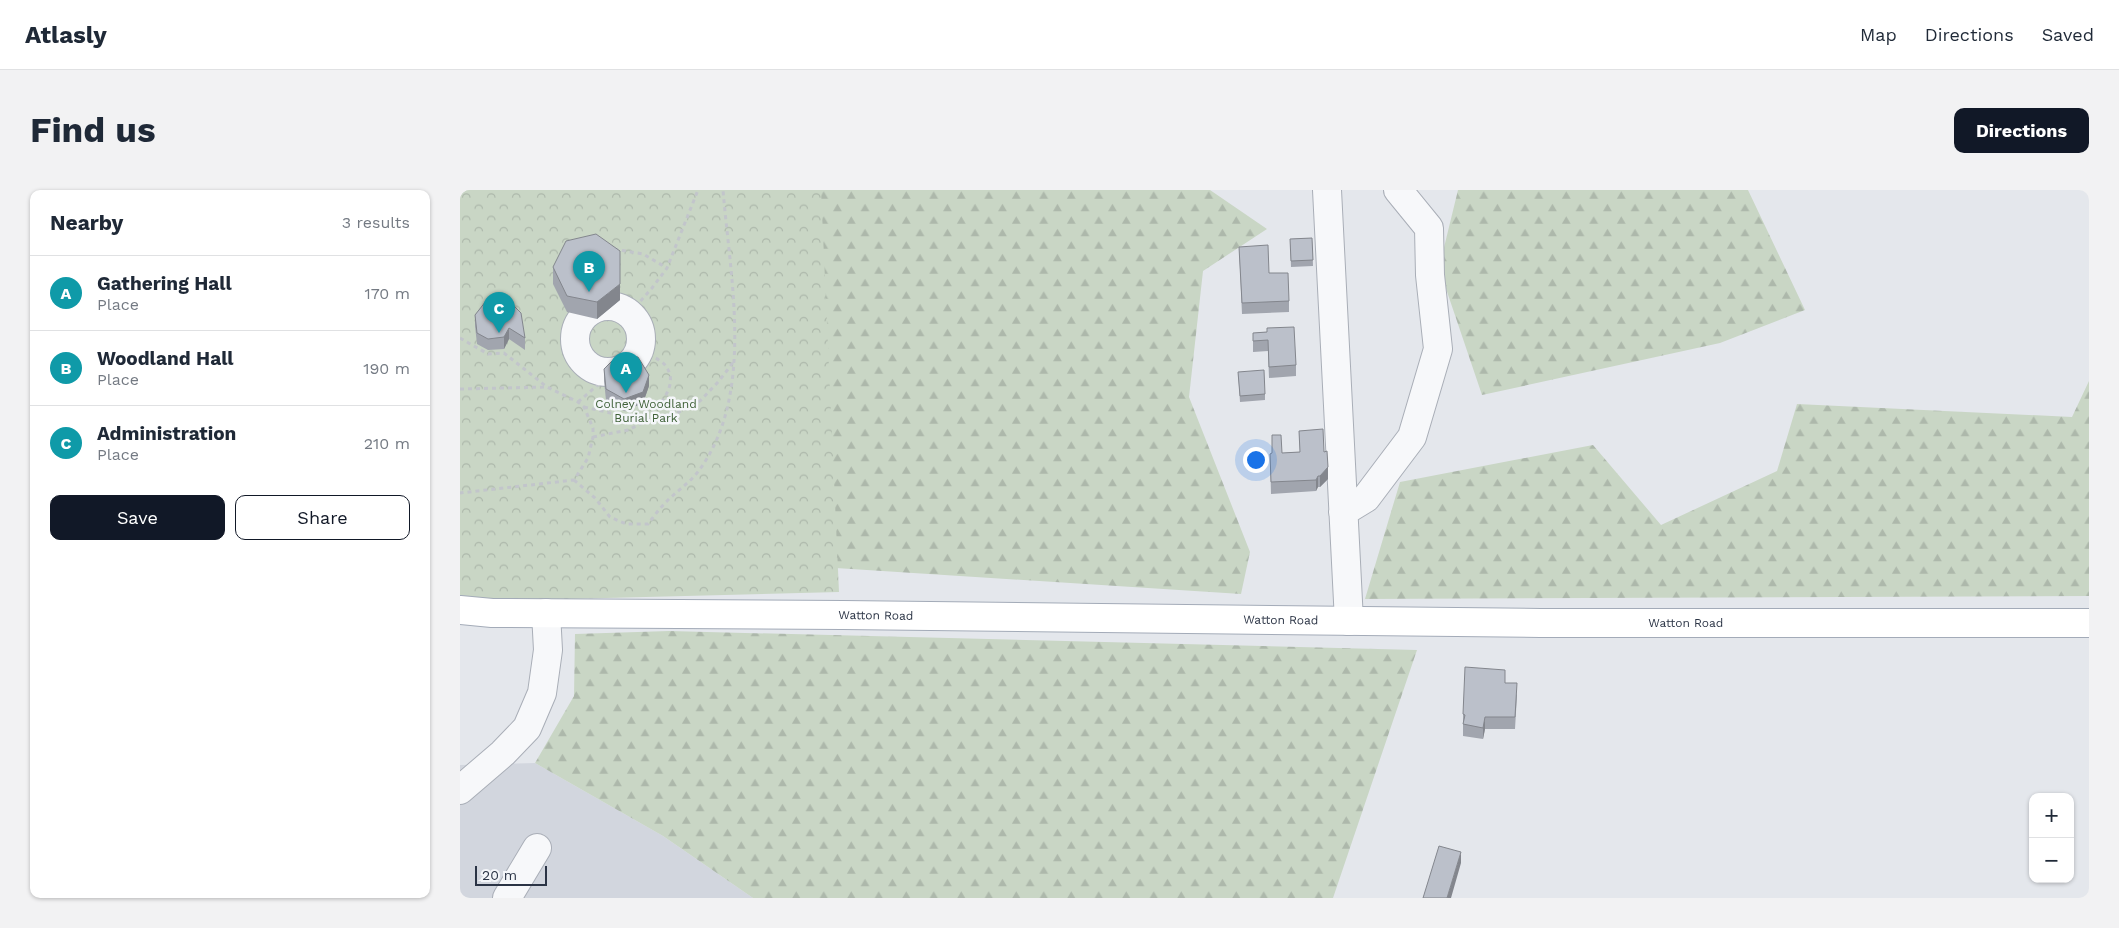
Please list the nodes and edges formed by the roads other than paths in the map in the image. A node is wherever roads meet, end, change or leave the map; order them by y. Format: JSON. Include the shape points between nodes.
{"nodes":[{"id":1,"x":1327,"y":190,"type":"edge"},
{"id":2,"x":1398,"y":190,"type":"edge"},
{"id":3,"x":618,"y":372,"type":"joint"},
{"id":4,"x":1343,"y":512,"type":"junction"},
{"id":5,"x":464,"y":613,"type":"edge"},
{"id":6,"x":546,"y":614,"type":"junction"},
{"id":7,"x":1348,"y":621,"type":"junction"},
{"id":8,"x":2089,"y":623,"type":"edge"},
{"id":9,"x":460,"y":790,"type":"edge"},
{"id":10,"x":537,"y":848,"type":"dead end"},
{"id":11,"x":506,"y":898,"type":"edge"}],
"edges":[{"from":1,"to":4,"type":"lane"},
{"from":2,"to":4,"type":"lane","via":[[1429,228],[1430,275],[1438,348],[1412,437],[1366,498]]},
{"from":3,"to":3,"type":"lane","via":[[601,372],[584,364],[575,349],[575,331],[583,316],[596,307],[615,306],[630,313],[641,331],[641,350],[631,364]]},
{"from":4,"to":7,"type":"lane"},
{"from":5,"to":6,"type":"main road","name":"Watton Road"},
{"from":6,"to":7,"type":"main road","name":"Watton Road"},
{"from":6,"to":9,"type":"lane","via":[[548,650],[542,693],[527,728],[503,754]]},
{"from":7,"to":8,"type":"main road","name":"Watton Road"},
{"from":10,"to":11,"type":"lane"}]}
